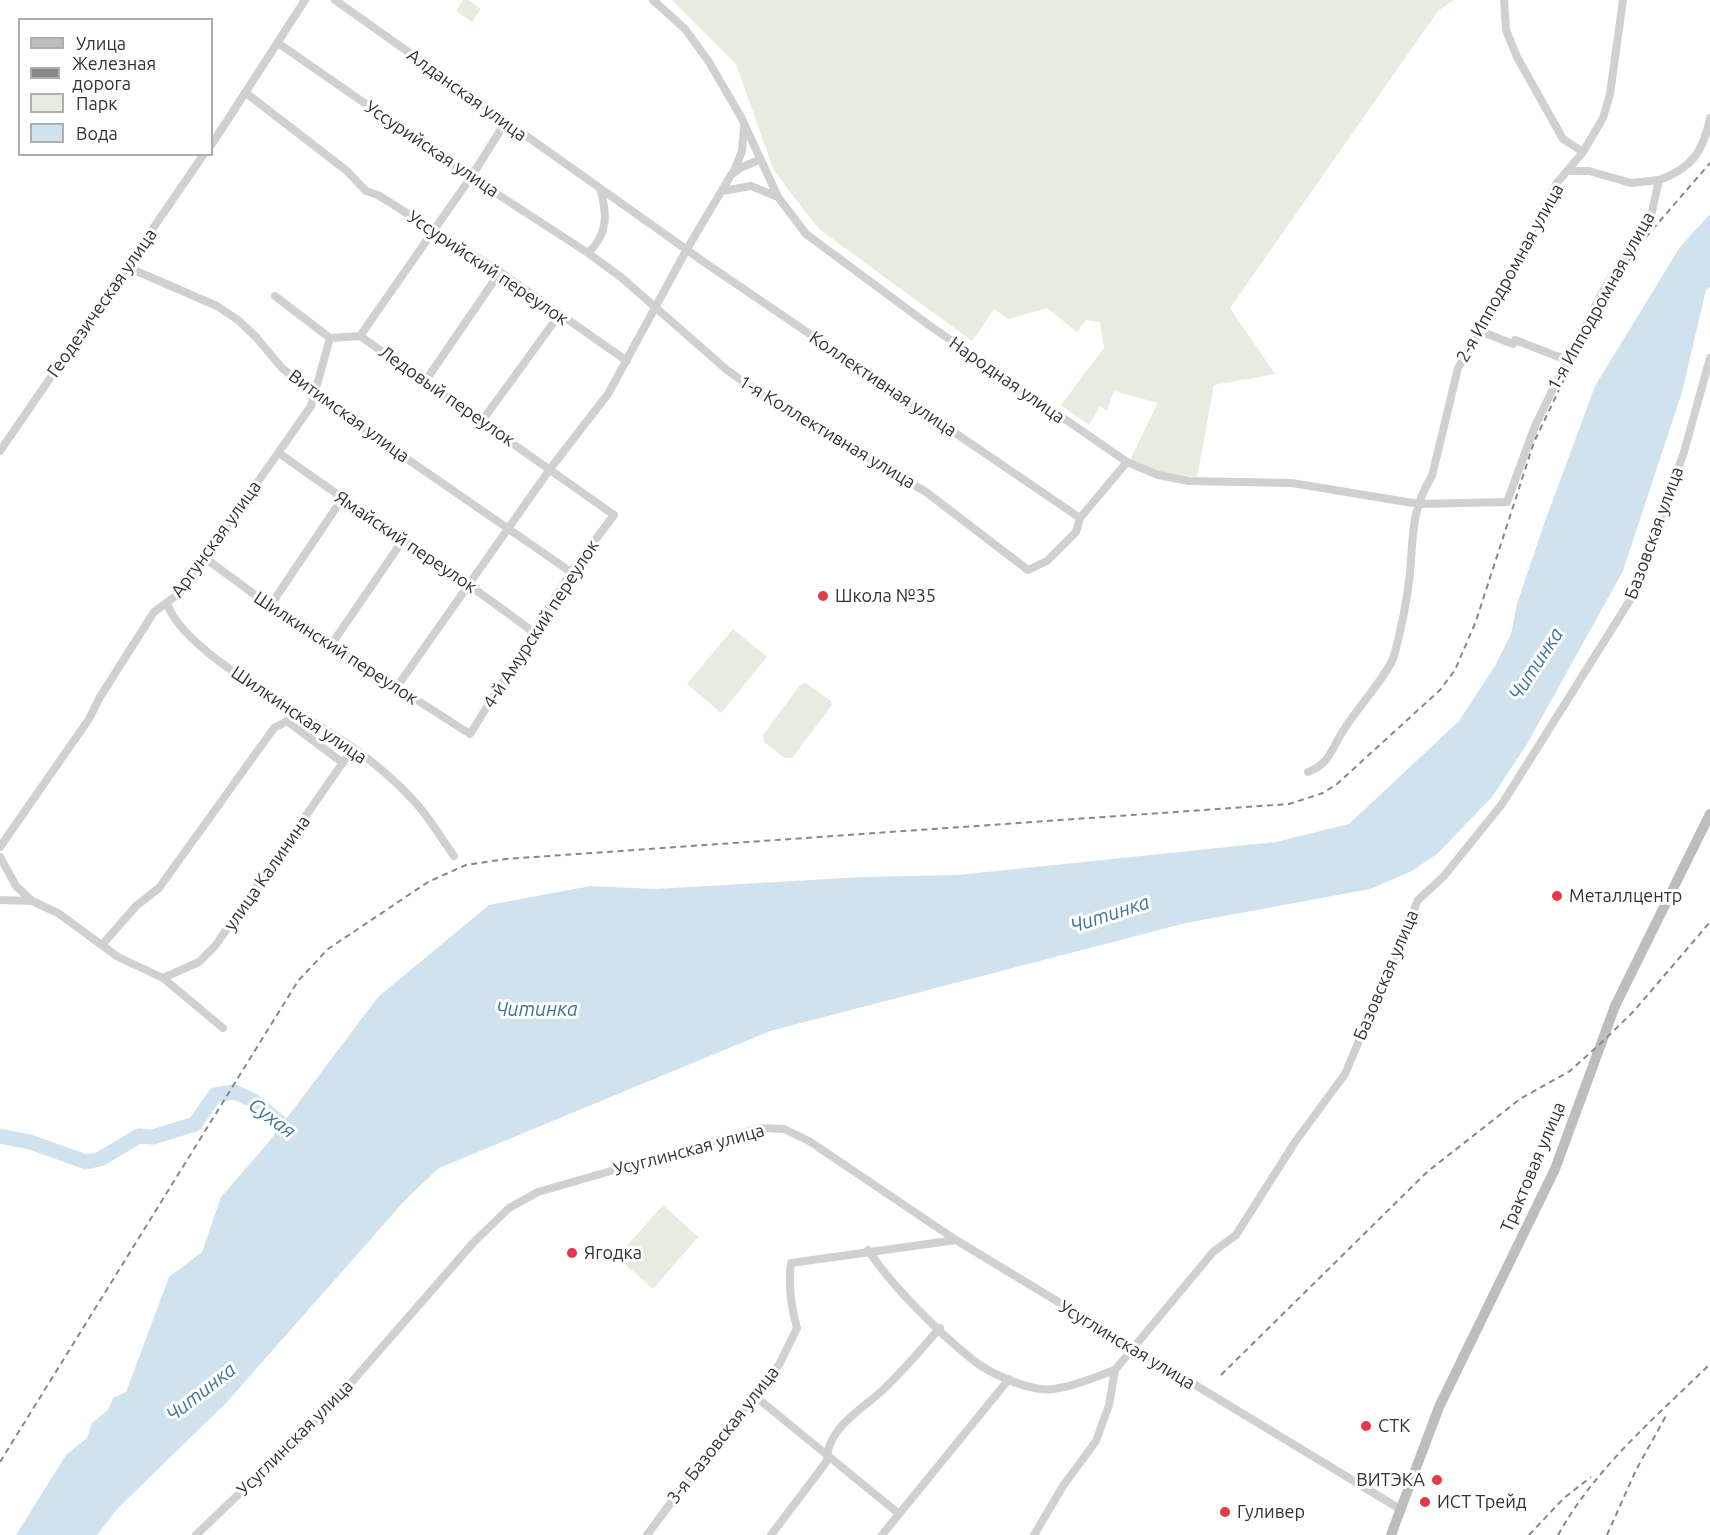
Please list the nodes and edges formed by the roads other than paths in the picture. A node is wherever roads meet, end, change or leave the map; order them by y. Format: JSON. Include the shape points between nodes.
{"nodes":[{"id":1,"x":304,"y":0,"type":"edge"},
{"id":2,"x":335,"y":0,"type":"edge"},
{"id":3,"x":653,"y":0,"type":"edge"},
{"id":4,"x":1504,"y":0,"type":"edge"},
{"id":5,"x":1623,"y":0,"type":"edge"},
{"id":6,"x":278,"y":43,"type":"junction"},
{"id":7,"x":246,"y":93,"type":"junction"},
{"id":8,"x":1710,"y":118,"type":"edge"},
{"id":9,"x":505,"y":123,"type":"junction"},
{"id":10,"x":744,"y":124,"type":"junction"},
{"id":11,"x":213,"y":142,"type":"edge"},
{"id":12,"x":1583,"y":152,"type":"junction"},
{"id":13,"x":203,"y":156,"type":"edge"},
{"id":14,"x":759,"y":160,"type":"junction"},
{"id":15,"x":1568,"y":171,"type":"junction"},
{"id":16,"x":731,"y":175,"type":"junction"},
{"id":17,"x":471,"y":177,"type":"junction"},
{"id":18,"x":1659,"y":180,"type":"junction"},
{"id":19,"x":600,"y":188,"type":"junction"},
{"id":20,"x":722,"y":191,"type":"junction"},
{"id":21,"x":778,"y":197,"type":"junction"},
{"id":22,"x":434,"y":230,"type":"junction"},
{"id":23,"x":687,"y":249,"type":"junction"},
{"id":24,"x":588,"y":253,"type":"junction"},
{"id":25,"x":126,"y":267,"type":"junction"},
{"id":26,"x":500,"y":272,"type":"junction"},
{"id":27,"x":275,"y":296,"type":"dead end"},
{"id":28,"x":655,"y":309,"type":"junction"},
{"id":29,"x":559,"y":315,"type":"junction"},
{"id":30,"x":1480,"y":331,"type":"junction"},
{"id":31,"x":360,"y":336,"type":"junction"},
{"id":32,"x":330,"y":338,"type":"junction"},
{"id":33,"x":1710,"y":358,"type":"edge"},
{"id":34,"x":1567,"y":360,"type":"junction"},
{"id":35,"x":627,"y":361,"type":"junction"},
{"id":36,"x":426,"y":380,"type":"junction"},
{"id":37,"x":316,"y":396,"type":"junction"},
{"id":38,"x":482,"y":421,"type":"junction"},
{"id":39,"x":0,"y":451,"type":"edge"},
{"id":40,"x":279,"y":453,"type":"junction"},
{"id":41,"x":1127,"y":462,"type":"junction"},
{"id":42,"x":550,"y":469,"type":"junction"},
{"id":43,"x":342,"y":499,"type":"junction"},
{"id":44,"x":1507,"y":502,"type":"joint"},
{"id":45,"x":1419,"y":504,"type":"junction"},
{"id":46,"x":614,"y":515,"type":"joint"},
{"id":47,"x":1080,"y":518,"type":"junction"},
{"id":48,"x":510,"y":529,"type":"junction"},
{"id":49,"x":403,"y":540,"type":"junction"},
{"id":50,"x":205,"y":558,"type":"junction"},
{"id":51,"x":571,"y":572,"type":"junction"},
{"id":52,"x":471,"y":585,"type":"junction"},
{"id":53,"x":167,"y":603,"type":"junction"},
{"id":54,"x":270,"y":606,"type":"junction"},
{"id":55,"x":533,"y":632,"type":"junction"},
{"id":56,"x":330,"y":645,"type":"junction"},
{"id":57,"x":396,"y":688,"type":"junction"},
{"id":58,"x":470,"y":734,"type":"joint"},
{"id":59,"x":353,"y":748,"type":"junction"},
{"id":60,"x":343,"y":763,"type":"junction"},
{"id":61,"x":1308,"y":772,"type":"dead end"},
{"id":62,"x":1710,"y":814,"type":"edge"},
{"id":63,"x":0,"y":847,"type":"edge"},
{"id":64,"x":454,"y":856,"type":"dead end"},
{"id":65,"x":1,"y":863,"type":"edge"},
{"id":66,"x":0,"y":900,"type":"edge"},
{"id":67,"x":32,"y":901,"type":"junction"},
{"id":68,"x":102,"y":945,"type":"junction"},
{"id":69,"x":163,"y":978,"type":"junction"},
{"id":70,"x":223,"y":1028,"type":"dead end"},
{"id":71,"x":956,"y":1240,"type":"junction"},
{"id":72,"x":868,"y":1250,"type":"junction"},
{"id":73,"x":940,"y":1328,"type":"junction"},
{"id":74,"x":1134,"y":1348,"type":"junction"},
{"id":75,"x":1115,"y":1370,"type":"junction"},
{"id":76,"x":1009,"y":1379,"type":"junction"},
{"id":77,"x":756,"y":1397,"type":"junction"},
{"id":78,"x":827,"y":1455,"type":"junction"},
{"id":79,"x":1400,"y":1509,"type":"junction"},
{"id":80,"x":898,"y":1513,"type":"junction"},
{"id":81,"x":196,"y":1535,"type":"edge"},
{"id":82,"x":647,"y":1535,"type":"edge"},
{"id":83,"x":771,"y":1535,"type":"edge"},
{"id":84,"x":882,"y":1535,"type":"edge"},
{"id":85,"x":1034,"y":1535,"type":"edge"},
{"id":86,"x":1391,"y":1535,"type":"edge"}],
"edges":[{"from":1,"to":6,"type":"street"},
{"from":2,"to":9,"type":"street","name":"Алданская улица"},
{"from":3,"to":10,"type":"street","name":"Народная улица","via":[[691,37]]},
{"from":4,"to":12,"type":"street","via":[[1506,30],[1517,57],[1563,139]]},
{"from":5,"to":12,"type":"street","name":"2-я Ипподромная улица","via":[[1610,94],[1603,118]]},
{"from":6,"to":7,"type":"street"},
{"from":6,"to":17,"type":"street","name":"Уссурийская улица"},
{"from":7,"to":11,"type":"street"},
{"from":7,"to":22,"type":"street","name":"Уссурийский переулок","via":[[347,171],[366,191]]},
{"from":8,"to":18,"type":"street","via":[[1706,139],[1694,159],[1680,173]]},
{"from":9,"to":17,"type":"street"},
{"from":9,"to":19,"type":"street","name":"Алданская улица"},
{"from":10,"to":14,"type":"street","name":"Народная улица"},
{"from":10,"to":16,"type":"street","via":[[742,151]]},
{"from":12,"to":15,"type":"street","name":"2-я Ипподромная улица"},
{"from":13,"to":25,"type":"street","name":"Геодезическая улица"},
{"from":14,"to":16,"type":"street"},
{"from":14,"to":21,"type":"street","name":"Народная улица"},
{"from":15,"to":18,"type":"street","via":[[1589,171],[1631,183]]},
{"from":15,"to":30,"type":"street","name":"2-я Ипподромная улица","via":[[1556,184]]},
{"from":16,"to":20,"type":"street"},
{"from":17,"to":22,"type":"street"},
{"from":17,"to":24,"type":"street","name":"Уссурийская улица"},
{"from":18,"to":34,"type":"street","name":"1-я Ипподромная улица","via":[[1652,216],[1605,287]]},
{"from":19,"to":23,"type":"street","name":"Алданская улица"},
{"from":19,"to":24,"type":"street","via":[[606,218]]},
{"from":20,"to":21,"type":"street","via":[[751,186]]},
{"from":20,"to":23,"type":"street"},
{"from":21,"to":41,"type":"street","name":"Народная улица","via":[[806,234],[933,328]]},
{"from":22,"to":26,"type":"street","name":"Уссурийский переулок"},
{"from":22,"to":31,"type":"street"},
{"from":23,"to":28,"type":"street"},
{"from":23,"to":47,"type":"street","name":"Коллективная улица"},
{"from":24,"to":28,"type":"street","name":"Уссурийская улица"},
{"from":25,"to":37,"type":"street","name":"Витимская улица","via":[[217,306],[250,331],[282,368]]},
{"from":25,"to":39,"type":"street","name":"Геодезическая улица"},
{"from":26,"to":29,"type":"street","name":"Уссурийский переулок"},
{"from":26,"to":36,"type":"street"},
{"from":27,"to":32,"type":"street"},
{"from":28,"to":35,"type":"street"},
{"from":28,"to":47,"type":"street","name":"1-я Коллективная улица","via":[[755,390],[926,492],[1028,570],[1047,561],[1076,532]]},
{"from":29,"to":35,"type":"street","name":"Уссурийский переулок"},
{"from":29,"to":38,"type":"street"},
{"from":30,"to":34,"type":"street"},
{"from":30,"to":45,"type":"street","name":"2-я Ипподромная улица","via":[[1458,368],[1432,476]]},
{"from":31,"to":32,"type":"street","name":"Ледовый переулок"},
{"from":31,"to":36,"type":"street","name":"Ледовый переулок"},
{"from":32,"to":37,"type":"street","name":"Аргунская улица"},
{"from":33,"to":74,"type":"street","name":"Базовская улица","via":[[1684,452],[1632,597],[1502,804],[1444,876],[1418,900],[1345,1074],[1295,1142],[1236,1234],[1213,1252]]},
{"from":34,"to":44,"type":"street","name":"1-я Ипподромная улица","via":[[1535,426]]},
{"from":35,"to":42,"type":"street","via":[[608,394]]},
{"from":36,"to":38,"type":"street","name":"Ледовый переулок"},
{"from":37,"to":40,"type":"street","name":"Аргунская улица"},
{"from":37,"to":48,"type":"street","name":"Витимская улица"},
{"from":38,"to":42,"type":"street","name":"Ледовый переулок"},
{"from":40,"to":43,"type":"street","name":"Ямайский переулок"},
{"from":40,"to":50,"type":"street","name":"Аргунская улица"},
{"from":41,"to":45,"type":"street","name":"Народная улица","via":[[1158,475],[1188,481],[1293,483]]},
{"from":41,"to":47,"type":"street"},
{"from":42,"to":46,"type":"street","name":"Ледовый переулок"},
{"from":42,"to":48,"type":"street"},
{"from":43,"to":49,"type":"street","name":"Ямайский переулок"},
{"from":43,"to":54,"type":"street"},
{"from":44,"to":45,"type":"street","name":"Народная улица"},
{"from":45,"to":61,"type":"street","name":"2-я Ипподромная улица","via":[[1393,658],[1342,731],[1328,760]]},
{"from":46,"to":51,"type":"street","name":"4-й Амурский переулок"},
{"from":48,"to":51,"type":"street","name":"Витимская улица"},
{"from":48,"to":52,"type":"street"},
{"from":49,"to":52,"type":"street","name":"Ямайский переулок"},
{"from":49,"to":56,"type":"street"},
{"from":50,"to":53,"type":"street","name":"Аргунская улица","via":[[180,593]]},
{"from":50,"to":54,"type":"street","name":"Шилкинский переулок"},
{"from":51,"to":55,"type":"street","name":"4-й Амурский переулок"},
{"from":52,"to":55,"type":"street","name":"Ямайский переулок"},
{"from":52,"to":57,"type":"street"},
{"from":53,"to":59,"type":"street","name":"Шилкинская улица","via":[[178,625],[226,665]]},
{"from":53,"to":63,"type":"street","name":"Аргунская улица","via":[[154,612],[89,719]]},
{"from":54,"to":56,"type":"street","name":"Шилкинский переулок"},
{"from":55,"to":58,"type":"street","name":"4-й Амурский переулок"},
{"from":56,"to":57,"type":"street","name":"Шилкинский переулок"},
{"from":57,"to":58,"type":"street","name":"Шилкинский переулок"},
{"from":59,"to":60,"type":"street","name":"улица Калинина"},
{"from":59,"to":64,"type":"street","name":"Шилкинская улица","via":[[414,801]]},
{"from":60,"to":68,"type":"street","via":[[287,721],[274,728],[159,888],[136,906]]},
{"from":60,"to":69,"type":"street","name":"улица Калинина","via":[[214,946],[199,962]]},
{"from":62,"to":79,"type":"main road","name":"Трактовая улица","via":[[1615,1006],[1555,1169],[1439,1407]]},
{"from":65,"to":67,"type":"street"},
{"from":66,"to":67,"type":"street"},
{"from":67,"to":68,"type":"street","via":[[58,913]]},
{"from":68,"to":69,"type":"street"},
{"from":69,"to":70,"type":"street"},
{"from":71,"to":72,"type":"street"},
{"from":71,"to":74,"type":"street","name":"Усуглинская улица"},
{"from":71,"to":81,"type":"street","name":"Усуглинская улица","via":[[809,1140],[784,1129],[760,1128],[538,1192],[509,1208],[474,1243],[329,1408]]},
{"from":72,"to":73,"type":"street","via":[[883,1273]]},
{"from":72,"to":77,"type":"street","name":"3-я Базовская улица","via":[[791,1263],[788,1282],[797,1328],[780,1363]]},
{"from":73,"to":76,"type":"street","via":[[974,1361]]},
{"from":73,"to":78,"type":"street","via":[[886,1388],[853,1413],[826,1449]]},
{"from":74,"to":75,"type":"street","name":"Базовская улица"},
{"from":74,"to":79,"type":"street","name":"Усуглинская улица"},
{"from":75,"to":76,"type":"street","via":[[1041,1390]]},
{"from":75,"to":85,"type":"street","via":[[1109,1405],[1096,1441]]},
{"from":76,"to":80,"type":"street"},
{"from":77,"to":78,"type":"street"},
{"from":77,"to":82,"type":"street","name":"3-я Базовская улица","via":[[730,1423]]},
{"from":78,"to":80,"type":"street"},
{"from":78,"to":83,"type":"street","via":[[827,1461]]},
{"from":79,"to":86,"type":"main road","name":"Трактовая улица"},
{"from":80,"to":84,"type":"street"}]}
